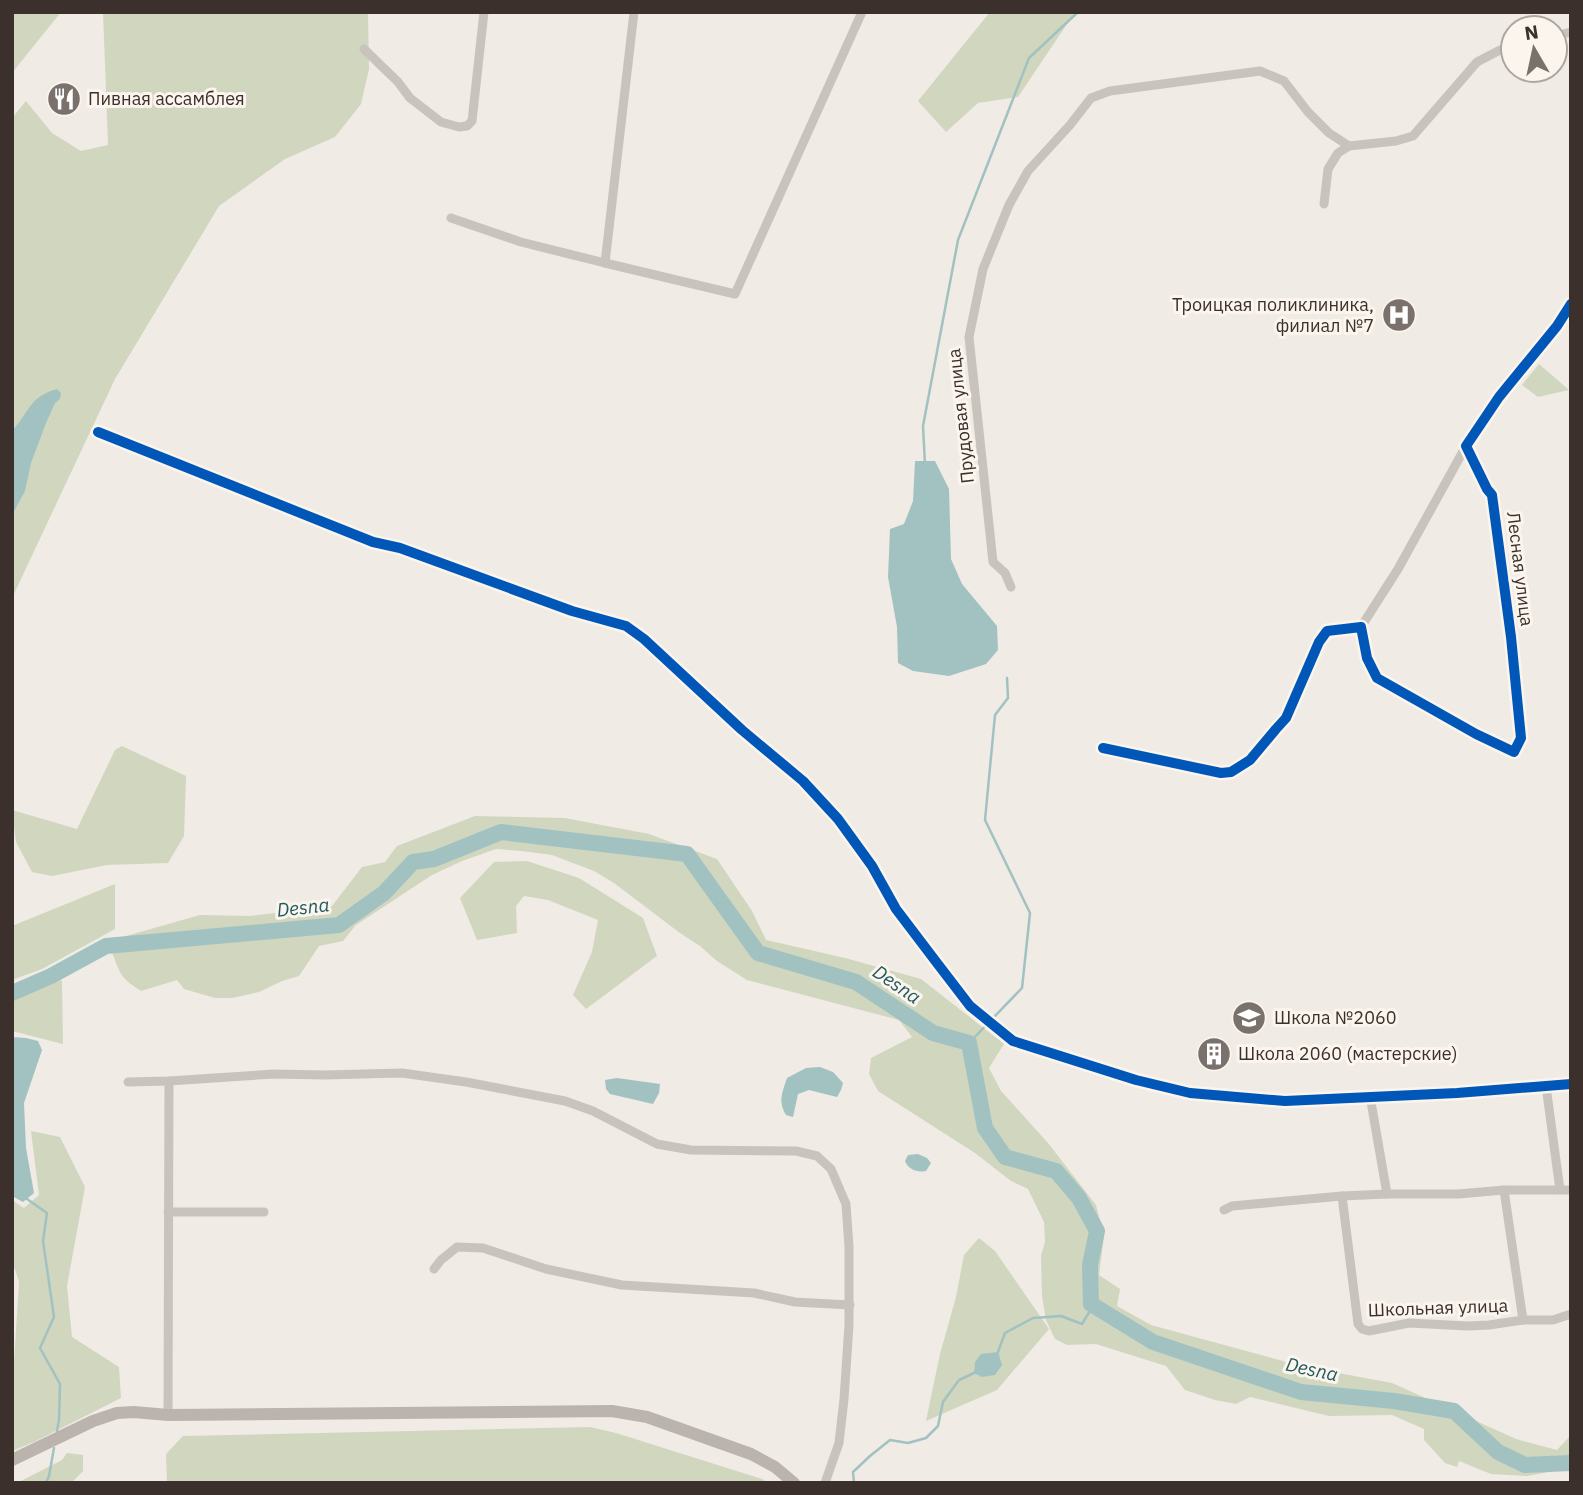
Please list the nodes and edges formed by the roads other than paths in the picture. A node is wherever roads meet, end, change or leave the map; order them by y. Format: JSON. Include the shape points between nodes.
{"nodes":[{"id":1,"x":484,"y":12,"type":"edge"},
{"id":2,"x":634,"y":12,"type":"edge"},
{"id":3,"x":862,"y":12,"type":"edge"},
{"id":4,"x":364,"y":48,"type":"dead end"},
{"id":5,"x":1499,"y":51,"type":"edge"},
{"id":6,"x":1349,"y":146,"type":"junction"},
{"id":7,"x":1324,"y":204,"type":"dead end"},
{"id":8,"x":451,"y":218,"type":"dead end"},
{"id":9,"x":606,"y":263,"type":"junction"},
{"id":10,"x":1571,"y":304,"type":"edge"},
{"id":11,"x":98,"y":432,"type":"dead end"},
{"id":12,"x":1466,"y":446,"type":"junction"},
{"id":13,"x":1011,"y":587,"type":"dead end"},
{"id":14,"x":1361,"y":626,"type":"junction"},
{"id":15,"x":1103,"y":748,"type":"dead end"},
{"id":16,"x":169,"y":1081,"type":"junction"},
{"id":17,"x":128,"y":1082,"type":"dead end"},
{"id":18,"x":1571,"y":1084,"type":"edge"},
{"id":19,"x":1546,"y":1086,"type":"junction"},
{"id":20,"x":1370,"y":1096,"type":"junction"},
{"id":21,"x":1566,"y":1190,"type":"edge"},
{"id":22,"x":1504,"y":1191,"type":"junction"},
{"id":23,"x":1387,"y":1194,"type":"junction"},
{"id":24,"x":1342,"y":1196,"type":"junction"},
{"id":25,"x":1224,"y":1210,"type":"dead end"},
{"id":26,"x":169,"y":1212,"type":"junction"},
{"id":27,"x":264,"y":1212,"type":"dead end"},
{"id":28,"x":434,"y":1269,"type":"dead end"},
{"id":29,"x":850,"y":1306,"type":"junction"},
{"id":30,"x":1571,"y":1314,"type":"edge"},
{"id":31,"x":1523,"y":1320,"type":"junction"},
{"id":32,"x":167,"y":1415,"type":"junction"},
{"id":33,"x":12,"y":1460,"type":"edge"},
{"id":34,"x":794,"y":1483,"type":"edge"},
{"id":35,"x":825,"y":1483,"type":"edge"}],
"edges":[{"from":1,"to":4,"type":"street","via":[[472,121],[467,126],[441,122],[410,98]]},
{"from":2,"to":9,"type":"street"},
{"from":3,"to":9,"type":"street","via":[[735,294]]},
{"from":5,"to":6,"type":"street","via":[[1477,62],[1413,136]]},
{"from":6,"to":7,"type":"street","via":[[1328,169]]},
{"from":6,"to":13,"type":"street","name":"Прудовая улица","via":[[1329,133],[1284,81],[1260,71],[1110,91],[1091,98],[1028,171],[984,269],[969,337],[993,562]]},
{"from":8,"to":9,"type":"street","via":[[521,242]]},
{"from":10,"to":12,"type":"street"},
{"from":11,"to":20,"type":"street","via":[[373,542],[626,626],[803,781],[838,819],[896,909],[970,1006],[1013,1041],[1190,1093],[1285,1101]]},
{"from":12,"to":14,"type":"street"},
{"from":12,"to":14,"type":"street","name":"Лесная улица","via":[[1492,495],[1521,738],[1514,752],[1377,678],[1367,658]]},
{"from":14,"to":15,"type":"street","via":[[1327,631],[1286,718],[1250,760],[1231,772]]},
{"from":16,"to":17,"type":"street"},
{"from":16,"to":26,"type":"street"},
{"from":16,"to":29,"type":"street","via":[[402,1073],[565,1101],[657,1144],[817,1156],[831,1169],[846,1204]]},
{"from":18,"to":19,"type":"street"},
{"from":19,"to":20,"type":"street"},
{"from":19,"to":21,"type":"street"},
{"from":20,"to":23,"type":"street"},
{"from":21,"to":22,"type":"street"},
{"from":22,"to":23,"type":"street"},
{"from":22,"to":31,"type":"street","name":"Школьная улица"},
{"from":23,"to":24,"type":"street"},
{"from":24,"to":25,"type":"street"},
{"from":24,"to":31,"type":"street","name":"Школьная улица","via":[[1362,1329]]},
{"from":26,"to":27,"type":"street"},
{"from":26,"to":32,"type":"street"},
{"from":28,"to":29,"type":"street","via":[[457,1247],[483,1248],[546,1269],[622,1285],[754,1293]]},
{"from":29,"to":35,"type":"street","via":[[839,1443]]},
{"from":30,"to":31,"type":"street","name":"Школьная улица","via":[[1553,1320]]},
{"from":32,"to":33,"type":"street","via":[[117,1413]]},
{"from":32,"to":34,"type":"street","via":[[612,1411],[647,1417],[751,1454]]}]}
